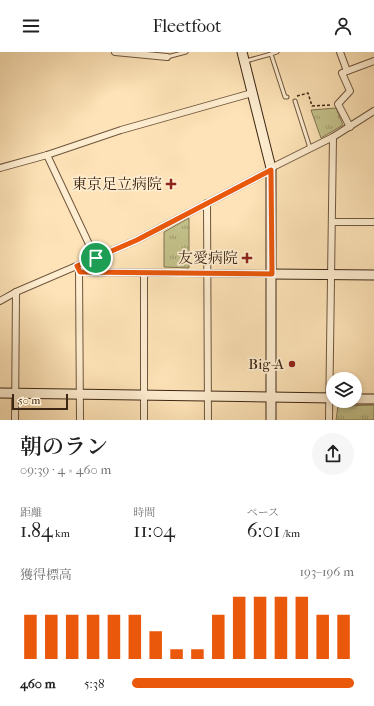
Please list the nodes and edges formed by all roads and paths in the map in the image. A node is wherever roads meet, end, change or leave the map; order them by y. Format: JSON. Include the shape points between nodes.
{"nodes":[{"id":1,"x":115,"y":52,"type":"edge"},
{"id":2,"x":186,"y":52,"type":"edge"},
{"id":3,"x":277,"y":52,"type":"edge"},
{"id":4,"x":340,"y":52,"type":"edge"},
{"id":5,"x":271,"y":54,"type":"junction"},
{"id":6,"x":167,"y":57,"type":"joint"},
{"id":7,"x":243,"y":57,"type":"edge"},
{"id":8,"x":374,"y":61,"type":"edge"},
{"id":9,"x":346,"y":71,"type":"junction"},
{"id":10,"x":252,"y":93,"type":"junction"},
{"id":11,"x":287,"y":97,"type":"joint"},
{"id":12,"x":295,"y":101,"type":"dead end"},
{"id":13,"x":338,"y":104,"type":"junction"},
{"id":14,"x":374,"y":111,"type":"edge"},
{"id":15,"x":350,"y":127,"type":"junction"},
{"id":16,"x":333,"y":137,"type":"junction"},
{"id":17,"x":310,"y":148,"type":"junction"},
{"id":18,"x":47,"y":155,"type":"junction"},
{"id":19,"x":0,"y":168,"type":"edge"},
{"id":20,"x":271,"y":169,"type":"junction"},
{"id":21,"x":207,"y":203,"type":"junction"},
{"id":22,"x":332,"y":222,"type":"junction"},
{"id":23,"x":374,"y":222,"type":"edge"},
{"id":24,"x":96,"y":258,"type":"junction"},
{"id":25,"x":78,"y":269,"type":"junction"},
{"id":26,"x":144,"y":273,"type":"junction"},
{"id":27,"x":208,"y":273,"type":"junction"},
{"id":28,"x":272,"y":274,"type":"junction"},
{"id":29,"x":331,"y":275,"type":"junction"},
{"id":30,"x":374,"y":275,"type":"edge"},
{"id":31,"x":16,"y":292,"type":"junction"},
{"id":32,"x":0,"y":301,"type":"edge"},
{"id":33,"x":331,"y":372,"type":"edge"},
{"id":34,"x":0,"y":393,"type":"edge"},
{"id":35,"x":15,"y":394,"type":"junction"},
{"id":36,"x":80,"y":395,"type":"junction"},
{"id":37,"x":144,"y":396,"type":"junction"},
{"id":38,"x":208,"y":396,"type":"junction"},
{"id":39,"x":271,"y":398,"type":"junction"},
{"id":40,"x":326,"y":398,"type":"edge"},
{"id":41,"x":362,"y":399,"type":"edge"},
{"id":42,"x":374,"y":399,"type":"edge"},
{"id":43,"x":330,"y":408,"type":"edge"},
{"id":44,"x":15,"y":420,"type":"edge"},
{"id":45,"x":80,"y":420,"type":"edge"},
{"id":46,"x":144,"y":420,"type":"edge"},
{"id":47,"x":208,"y":420,"type":"edge"},
{"id":48,"x":271,"y":420,"type":"edge"},
{"id":49,"x":329,"y":420,"type":"edge"}],
"edges":[{"from":1,"to":6,"type":"street"},
{"from":2,"to":6,"type":"lane"},
{"from":3,"to":5,"type":"lane"},
{"from":4,"to":9,"type":"street"},
{"from":5,"to":7,"type":"lane"},
{"from":5,"to":11,"type":"lane"},
{"from":7,"to":10,"type":"street"},
{"from":8,"to":9,"type":"street"},
{"from":9,"to":13,"type":"street","via":[[342,73],[350,91]]},
{"from":10,"to":18,"type":"street","via":[[121,130]]},
{"from":10,"to":20,"type":"street"},
{"from":11,"to":13,"type":"path","via":[[308,93],[312,106]]},
{"from":12,"to":17,"type":"lane"},
{"from":13,"to":15,"type":"street"},
{"from":14,"to":15,"type":"street"},
{"from":15,"to":16,"type":"street"},
{"from":16,"to":17,"type":"street"},
{"from":16,"to":22,"type":"street"},
{"from":17,"to":20,"type":"street"},
{"from":18,"to":19,"type":"street"},
{"from":18,"to":24,"type":"street"},
{"from":20,"to":21,"type":"street"},
{"from":20,"to":28,"type":"street"},
{"from":21,"to":24,"type":"street","via":[[151,234]]},
{"from":21,"to":27,"type":"street"},
{"from":22,"to":23,"type":"street"},
{"from":22,"to":29,"type":"street"},
{"from":24,"to":25,"type":"street"},
{"from":25,"to":26,"type":"street"},
{"from":25,"to":31,"type":"street"},
{"from":25,"to":36,"type":"street"},
{"from":26,"to":27,"type":"street"},
{"from":26,"to":37,"type":"street"},
{"from":27,"to":28,"type":"street"},
{"from":27,"to":38,"type":"street"},
{"from":28,"to":29,"type":"street"},
{"from":28,"to":39,"type":"street"},
{"from":29,"to":30,"type":"street"},
{"from":29,"to":33,"type":"street"},
{"from":31,"to":32,"type":"street"},
{"from":31,"to":35,"type":"street"},
{"from":34,"to":35,"type":"street"},
{"from":35,"to":36,"type":"street"},
{"from":35,"to":44,"type":"street"},
{"from":36,"to":37,"type":"street"},
{"from":36,"to":45,"type":"street"},
{"from":37,"to":38,"type":"street"},
{"from":37,"to":46,"type":"street"},
{"from":38,"to":39,"type":"street"},
{"from":38,"to":47,"type":"street"},
{"from":39,"to":40,"type":"street"},
{"from":39,"to":48,"type":"street"},
{"from":41,"to":42,"type":"street"},
{"from":43,"to":49,"type":"street"}]}
